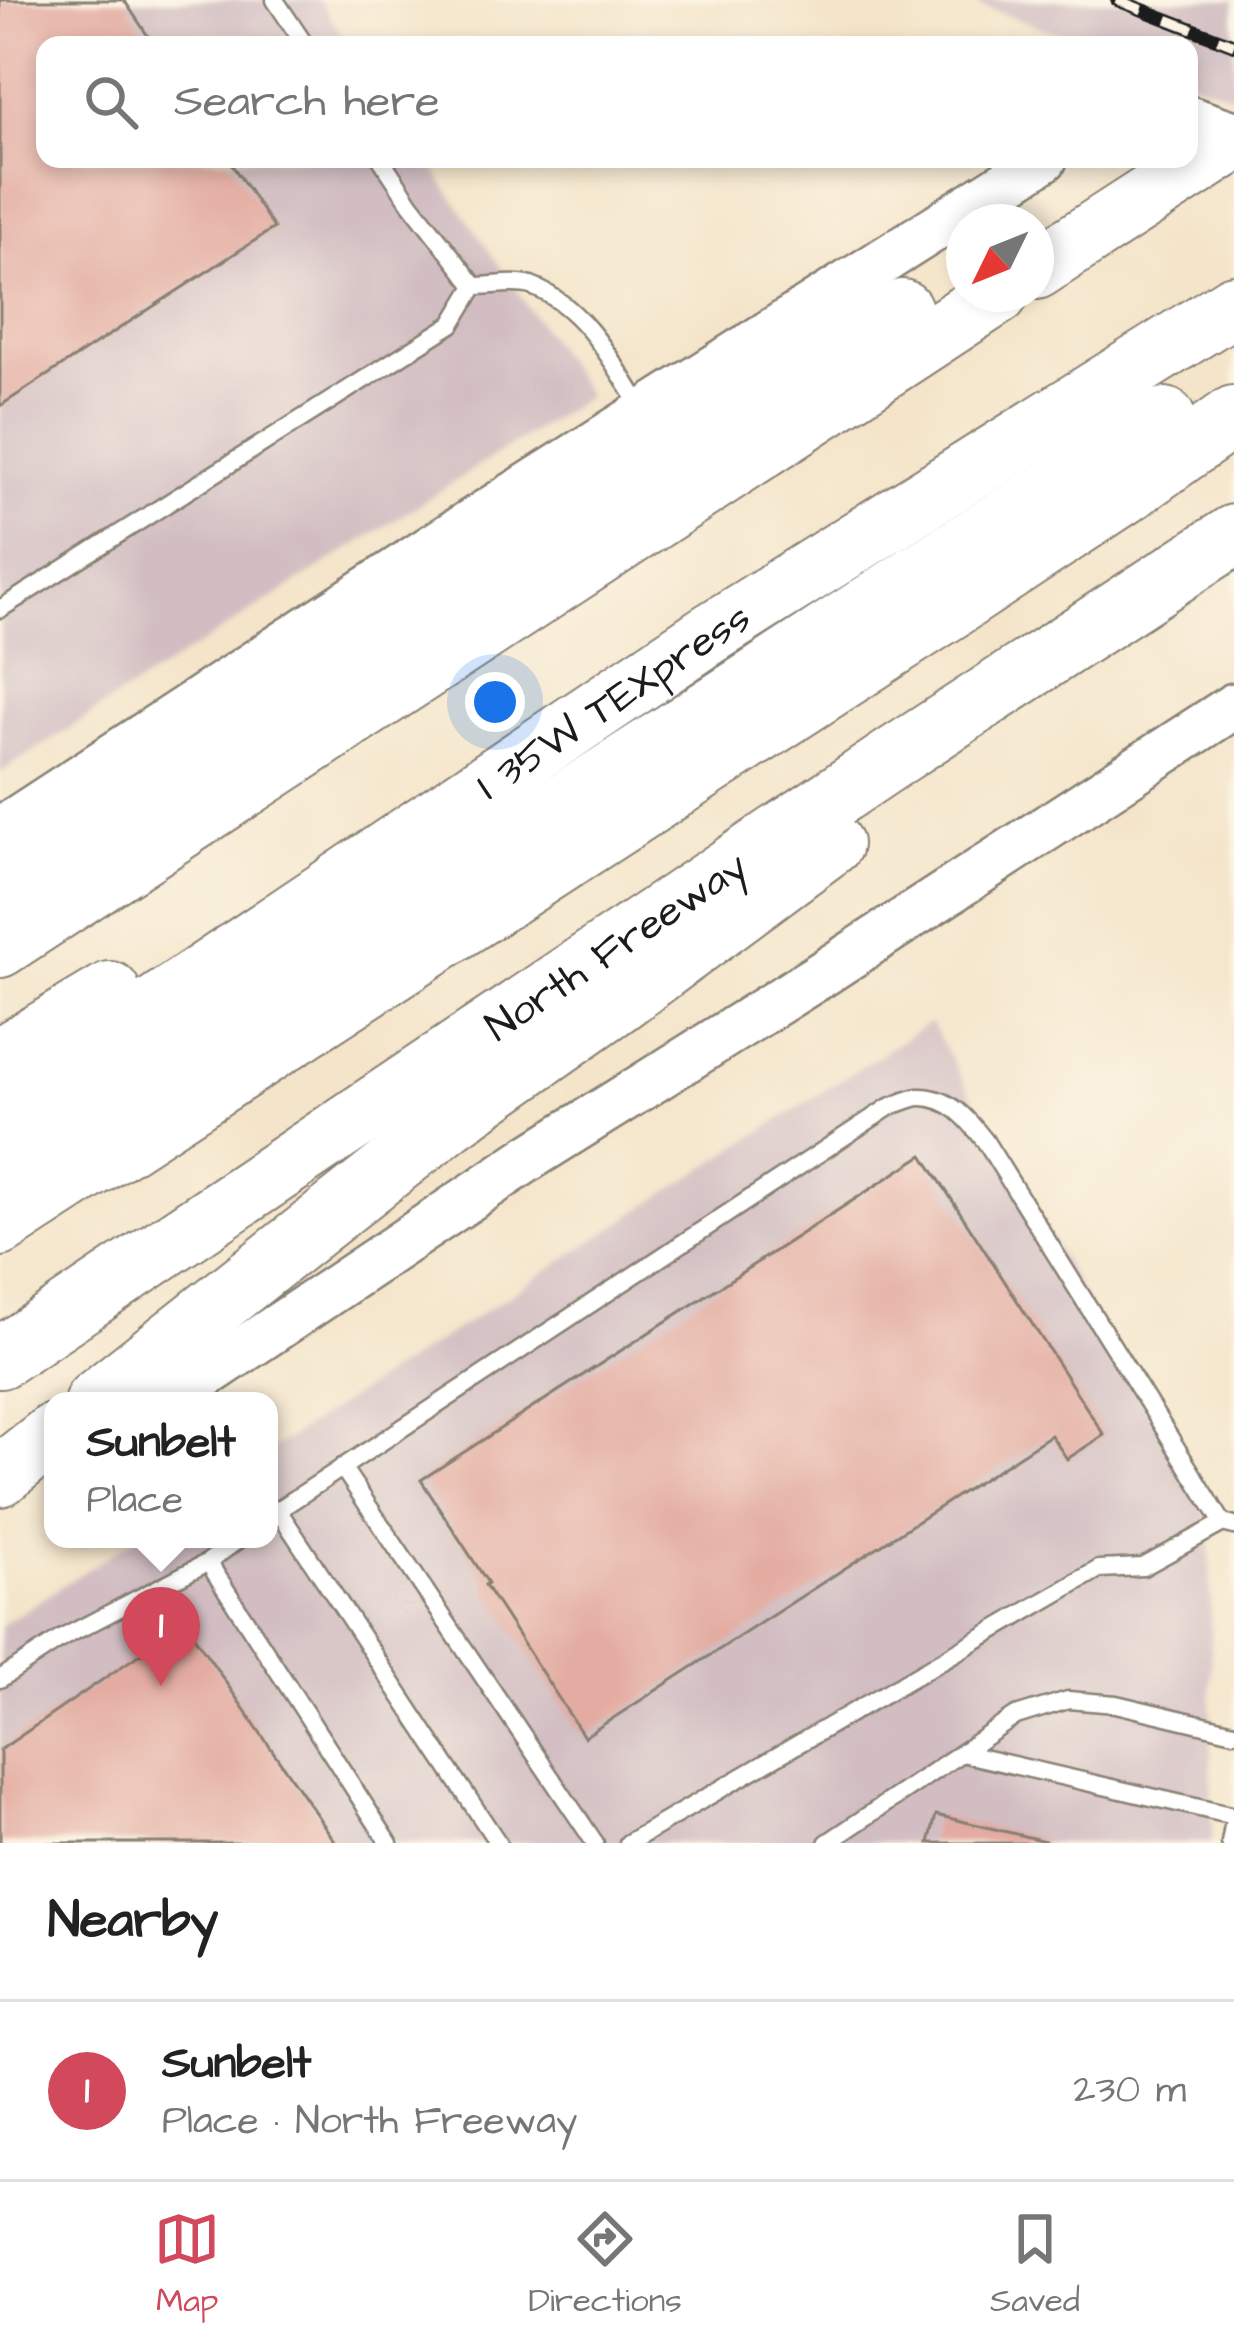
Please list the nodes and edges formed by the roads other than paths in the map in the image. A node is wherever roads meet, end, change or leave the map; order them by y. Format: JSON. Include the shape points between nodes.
{"nodes":[{"id":1,"x":275,"y":0,"type":"edge"},
{"id":2,"x":299,"y":36,"type":"edge"},
{"id":3,"x":1198,"y":122,"type":"edge"},
{"id":4,"x":1234,"y":136,"type":"edge"},
{"id":5,"x":1198,"y":144,"type":"edge"},
{"id":6,"x":1198,"y":156,"type":"edge"},
{"id":7,"x":387,"y":168,"type":"edge"},
{"id":8,"x":1031,"y":168,"type":"edge"},
{"id":9,"x":1147,"y":168,"type":"edge"},
{"id":10,"x":1175,"y":168,"type":"edge"},
{"id":11,"x":1109,"y":204,"type":"junction"},
{"id":12,"x":1054,"y":224,"type":"edge"},
{"id":13,"x":1054,"y":253,"type":"edge"},
{"id":14,"x":946,"y":285,"type":"edge"},
{"id":15,"x":475,"y":286,"type":"junction"},
{"id":16,"x":1234,"y":305,"type":"edge"},
{"id":17,"x":970,"y":312,"type":"edge"},
{"id":18,"x":1234,"y":375,"type":"edge"},
{"id":19,"x":645,"y":412,"type":"junction"},
{"id":20,"x":1234,"y":416,"type":"edge"},
{"id":21,"x":1234,"y":535,"type":"edge"},
{"id":22,"x":0,"y":609,"type":"edge"},
{"id":23,"x":708,"y":635,"type":"junction"},
{"id":24,"x":1055,"y":653,"type":"junction"},
{"id":25,"x":1234,"y":706,"type":"edge"},
{"id":26,"x":0,"y":830,"type":"edge"},
{"id":27,"x":0,"y":880,"type":"edge"},
{"id":28,"x":0,"y":947,"type":"edge"},
{"id":29,"x":0,"y":1058,"type":"edge"},
{"id":30,"x":0,"y":1111,"type":"edge"},
{"id":31,"x":0,"y":1169,"type":"edge"},
{"id":32,"x":0,"y":1226,"type":"edge"},
{"id":33,"x":0,"y":1358,"type":"edge"},
{"id":34,"x":106,"y":1392,"type":"edge"},
{"id":35,"x":192,"y":1392,"type":"edge"},
{"id":36,"x":44,"y":1441,"type":"edge"},
{"id":37,"x":342,"y":1467,"type":"junction"},
{"id":38,"x":44,"y":1468,"type":"edge"},
{"id":39,"x":0,"y":1476,"type":"edge"},
{"id":40,"x":0,"y":1486,"type":"edge"},
{"id":41,"x":278,"y":1504,"type":"edge"},
{"id":42,"x":278,"y":1517,"type":"edge"},
{"id":43,"x":1228,"y":1524,"type":"edge"},
{"id":44,"x":227,"y":1548,"type":"edge"},
{"id":45,"x":208,"y":1562,"type":"junction"},
{"id":46,"x":0,"y":1679,"type":"edge"},
{"id":47,"x":1234,"y":1732,"type":"edge"},
{"id":48,"x":962,"y":1753,"type":"junction"},
{"id":49,"x":1234,"y":1818,"type":"edge"},
{"id":50,"x":388,"y":1843,"type":"edge"},
{"id":51,"x":498,"y":1843,"type":"edge"},
{"id":52,"x":595,"y":1843,"type":"edge"},
{"id":53,"x":628,"y":1843,"type":"edge"},
{"id":54,"x":827,"y":1843,"type":"edge"},
{"id":55,"x":1230,"y":1843,"type":"edge"}],
"edges":[{"from":1,"to":2,"type":"lane"},
{"from":3,"to":4,"type":"main road"},
{"from":4,"to":5,"type":"highway"},
{"from":4,"to":6,"type":"highway"},
{"from":7,"to":15,"type":"lane"},
{"from":8,"to":19,"type":"main road"},
{"from":9,"to":11,"type":"highway"},
{"from":10,"to":11,"type":"highway"},
{"from":11,"to":12,"type":"highway"},
{"from":11,"to":13,"type":"highway"},
{"from":14,"to":27,"type":"highway","via":[[520,537]]},
{"from":15,"to":19,"type":"lane","via":[[527,284],[564,304]]},
{"from":15,"to":22,"type":"lane","via":[[452,324]]},
{"from":16,"to":23,"type":"highway","name":"I 35W TEXpress"},
{"from":17,"to":28,"type":"highway"},
{"from":18,"to":31,"type":"highway","name":"I 35W TEXpress"},
{"from":19,"to":26,"type":"main road"},
{"from":20,"to":32,"type":"highway"},
{"from":21,"to":24,"type":"highway","name":"North Freeway"},
{"from":23,"to":29,"type":"highway"},
{"from":23,"to":30,"type":"highway","name":"I 35W TEXpress"},
{"from":24,"to":33,"type":"highway","name":"North Freeway"},
{"from":24,"to":34,"type":"highway","via":[[942,762],[451,1120]]},
{"from":25,"to":35,"type":"main road","via":[[532,1156]]},
{"from":36,"to":39,"type":"highway"},
{"from":37,"to":41,"type":"lane"},
{"from":37,"to":43,"type":"lane","via":[[889,1107],[918,1097],[962,1113],[985,1141]]},
{"from":37,"to":52,"type":"lane"},
{"from":38,"to":40,"type":"main road"},
{"from":42,"to":51,"type":"lane"},
{"from":43,"to":53,"type":"lane","via":[[1143,1567],[1099,1569]]},
{"from":44,"to":45,"type":"lane"},
{"from":45,"to":46,"type":"lane"},
{"from":45,"to":50,"type":"lane"},
{"from":47,"to":48,"type":"lane","via":[[1068,1700],[1016,1716]]},
{"from":48,"to":49,"type":"lane"},
{"from":48,"to":54,"type":"lane"},
{"from":49,"to":55,"type":"lane"}]}
